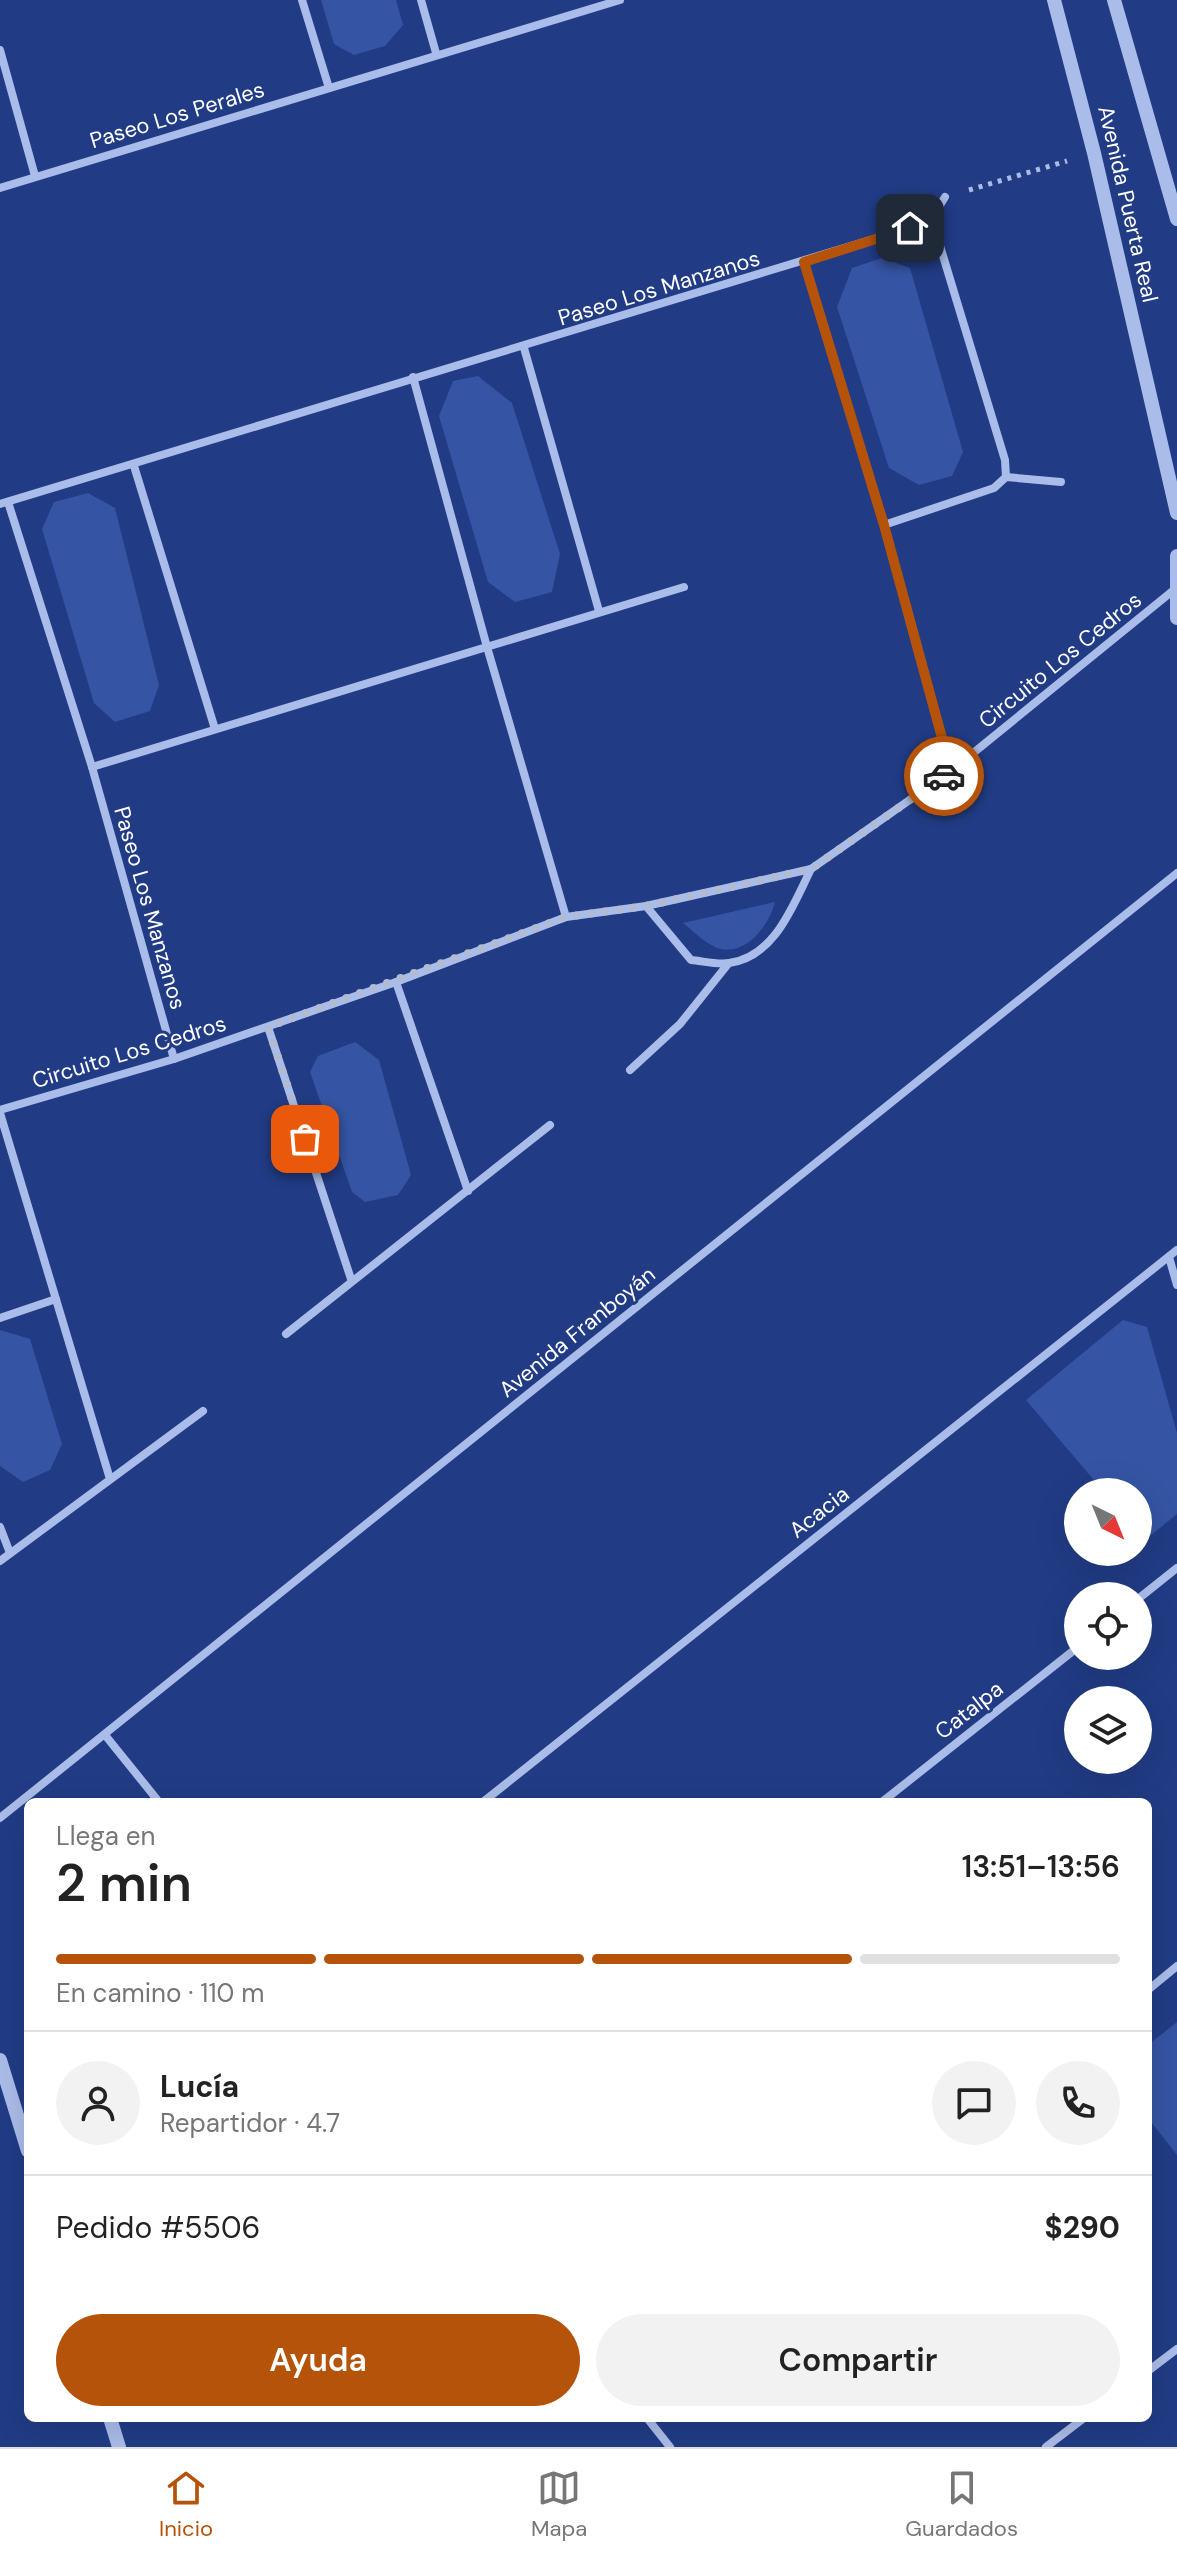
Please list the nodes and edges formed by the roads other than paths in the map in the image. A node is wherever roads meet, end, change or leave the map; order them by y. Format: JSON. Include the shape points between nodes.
{"nodes":[{"id":1,"x":302,"y":0,"type":"edge"},
{"id":2,"x":421,"y":0,"type":"edge"},
{"id":3,"x":620,"y":0,"type":"edge"},
{"id":4,"x":1054,"y":0,"type":"edge"},
{"id":5,"x":1114,"y":0,"type":"edge"},
{"id":6,"x":0,"y":50,"type":"edge"},
{"id":7,"x":436,"y":53,"type":"junction"},
{"id":8,"x":329,"y":88,"type":"junction"},
{"id":9,"x":35,"y":176,"type":"junction"},
{"id":10,"x":0,"y":188,"type":"edge"},
{"id":11,"x":945,"y":197,"type":"road end"},
{"id":12,"x":1177,"y":219,"type":"edge"},
{"id":13,"x":923,"y":233,"type":"junction"},
{"id":14,"x":804,"y":262,"type":"junction"},
{"id":15,"x":524,"y":348,"type":"junction"},
{"id":16,"x":413,"y":377,"type":"junction"},
{"id":17,"x":134,"y":466,"type":"junction"},
{"id":18,"x":1006,"y":477,"type":"junction"},
{"id":19,"x":1061,"y":482,"type":"dead end"},
{"id":20,"x":4,"y":503,"type":"edge"},
{"id":21,"x":1177,"y":513,"type":"edge"},
{"id":22,"x":884,"y":525,"type":"junction"},
{"id":23,"x":1177,"y":556,"type":"edge"},
{"id":24,"x":1176,"y":585,"type":"edge"},
{"id":25,"x":684,"y":587,"type":"dead end"},
{"id":26,"x":599,"y":611,"type":"junction"},
{"id":27,"x":1177,"y":618,"type":"edge"},
{"id":28,"x":487,"y":647,"type":"junction"},
{"id":29,"x":215,"y":729,"type":"junction"},
{"id":30,"x":92,"y":767,"type":"junction"},
{"id":31,"x":951,"y":771,"type":"junction"},
{"id":32,"x":811,"y":869,"type":"junction"},
{"id":33,"x":1177,"y":873,"type":"edge"},
{"id":34,"x":646,"y":906,"type":"junction"},
{"id":35,"x":566,"y":917,"type":"junction"},
{"id":36,"x":728,"y":964,"type":"junction"},
{"id":37,"x":396,"y":982,"type":"junction"},
{"id":38,"x":268,"y":1027,"type":"junction"},
{"id":39,"x":174,"y":1059,"type":"junction"},
{"id":40,"x":630,"y":1070,"type":"dead end"},
{"id":41,"x":0,"y":1111,"type":"edge"},
{"id":42,"x":550,"y":1125,"type":"dead end"},
{"id":43,"x":468,"y":1191,"type":"junction"},
{"id":44,"x":1173,"y":1253,"type":"edge"},
{"id":45,"x":351,"y":1279,"type":"junction"},
{"id":46,"x":1177,"y":1285,"type":"edge"},
{"id":47,"x":56,"y":1299,"type":"junction"},
{"id":48,"x":0,"y":1318,"type":"edge"},
{"id":49,"x":286,"y":1334,"type":"dead end"},
{"id":50,"x":203,"y":1411,"type":"dead end"},
{"id":51,"x":110,"y":1479,"type":"junction"},
{"id":52,"x":0,"y":1527,"type":"edge"},
{"id":53,"x":10,"y":1553,"type":"junction"},
{"id":54,"x":0,"y":1561,"type":"edge"},
{"id":55,"x":1177,"y":1568,"type":"edge"},
{"id":56,"x":1152,"y":1588,"type":"edge"},
{"id":57,"x":1064,"y":1658,"type":"edge"},
{"id":58,"x":105,"y":1735,"type":"junction"},
{"id":59,"x":25,"y":1798,"type":"edge"},
{"id":60,"x":156,"y":1798,"type":"edge"},
{"id":61,"x":488,"y":1798,"type":"edge"},
{"id":62,"x":887,"y":1798,"type":"edge"},
{"id":63,"x":24,"y":1799,"type":"edge"},
{"id":64,"x":0,"y":1818,"type":"edge"},
{"id":65,"x":1177,"y":1966,"type":"edge"},
{"id":66,"x":1152,"y":1987,"type":"edge"},
{"id":67,"x":0,"y":2060,"type":"edge"},
{"id":68,"x":24,"y":2138,"type":"edge"},
{"id":69,"x":1177,"y":2349,"type":"edge"},
{"id":70,"x":1152,"y":2368,"type":"edge"},
{"id":71,"x":111,"y":2422,"type":"edge"},
{"id":72,"x":650,"y":2422,"type":"edge"},
{"id":73,"x":1079,"y":2422,"type":"edge"},
{"id":74,"x":119,"y":2447,"type":"edge"},
{"id":75,"x":670,"y":2447,"type":"edge"},
{"id":76,"x":1046,"y":2447,"type":"edge"}],
"edges":[{"from":1,"to":8,"type":"street"},
{"from":2,"to":7,"type":"street"},
{"from":3,"to":7,"type":"street","name":"Paseo Los Perales"},
{"from":4,"to":21,"type":"street","name":"Avenida Puerta Real"},
{"from":5,"to":12,"type":"street","name":"Avenida Puerta Real"},
{"from":6,"to":9,"type":"street"},
{"from":7,"to":8,"type":"street","name":"Paseo Los Perales"},
{"from":8,"to":9,"type":"street","name":"Paseo Los Perales"},
{"from":9,"to":10,"type":"street","name":"Paseo Los Perales"},
{"from":11,"to":13,"type":"street"},
{"from":13,"to":14,"type":"street","name":"Paseo Los Manzanos","via":[[910,228]]},
{"from":13,"to":18,"type":"street","via":[[940,246]]},
{"from":14,"to":15,"type":"street","name":"Paseo Los Manzanos"},
{"from":14,"to":22,"type":"street"},
{"from":15,"to":16,"type":"street","name":"Paseo Los Manzanos"},
{"from":15,"to":26,"type":"street"},
{"from":16,"to":17,"type":"street","name":"Paseo Los Manzanos"},
{"from":16,"to":28,"type":"street"},
{"from":17,"to":20,"type":"street","name":"Paseo Los Manzanos"},
{"from":17,"to":29,"type":"street"},
{"from":18,"to":19,"type":"street"},
{"from":18,"to":22,"type":"street","via":[[994,488]]},
{"from":20,"to":30,"type":"street","name":"Paseo Los Manzanos"},
{"from":22,"to":31,"type":"street"},
{"from":23,"to":24,"type":"street"},
{"from":24,"to":27,"type":"street"},
{"from":24,"to":31,"type":"street","name":"Circuito Los Cedros"},
{"from":25,"to":26,"type":"street"},
{"from":26,"to":28,"type":"street"},
{"from":28,"to":29,"type":"street"},
{"from":28,"to":35,"type":"street"},
{"from":29,"to":30,"type":"street"},
{"from":30,"to":39,"type":"street","name":"Paseo Los Manzanos"},
{"from":31,"to":32,"type":"street","name":"Circuito Los Cedros"},
{"from":32,"to":34,"type":"street","name":"Circuito Los Cedros"},
{"from":32,"to":36,"type":"street","name":"Circuito Los Cedros","via":[[786,921],[758,953]]},
{"from":33,"to":58,"type":"street","name":"Avenida Franboyán"},
{"from":34,"to":35,"type":"street","name":"Circuito Los Cedros"},
{"from":34,"to":36,"type":"street","via":[[691,960]]},
{"from":35,"to":37,"type":"street","name":"Circuito Los Cedros"},
{"from":36,"to":40,"type":"street","name":"Circuito Los Cedros","via":[[680,1024]]},
{"from":37,"to":38,"type":"street","name":"Circuito Los Cedros"},
{"from":37,"to":43,"type":"street"},
{"from":38,"to":39,"type":"street","name":"Circuito Los Cedros"},
{"from":38,"to":45,"type":"street"},
{"from":39,"to":41,"type":"street","name":"Circuito Los Cedros"},
{"from":41,"to":47,"type":"street","name":"Circuito Los Cedros"},
{"from":42,"to":43,"type":"street"},
{"from":43,"to":45,"type":"street"},
{"from":44,"to":46,"type":"street"},
{"from":44,"to":61,"type":"street","name":"Acacia"},
{"from":45,"to":49,"type":"street"},
{"from":47,"to":48,"type":"street"},
{"from":47,"to":51,"type":"street","name":"Circuito Los Cedros"},
{"from":50,"to":51,"type":"street"},
{"from":51,"to":53,"type":"street"},
{"from":52,"to":53,"type":"street"},
{"from":53,"to":54,"type":"street"},
{"from":55,"to":56,"type":"street"},
{"from":57,"to":62,"type":"street","name":"Catalpa"},
{"from":58,"to":59,"type":"street","name":"Avenida Franboyán"},
{"from":58,"to":60,"type":"street"},
{"from":63,"to":64,"type":"street","name":"Avenida Franboyán"},
{"from":65,"to":66,"type":"street"},
{"from":67,"to":68,"type":"street"},
{"from":69,"to":70,"type":"street"},
{"from":71,"to":74,"type":"street"},
{"from":72,"to":75,"type":"street"},
{"from":73,"to":76,"type":"street"}]}
